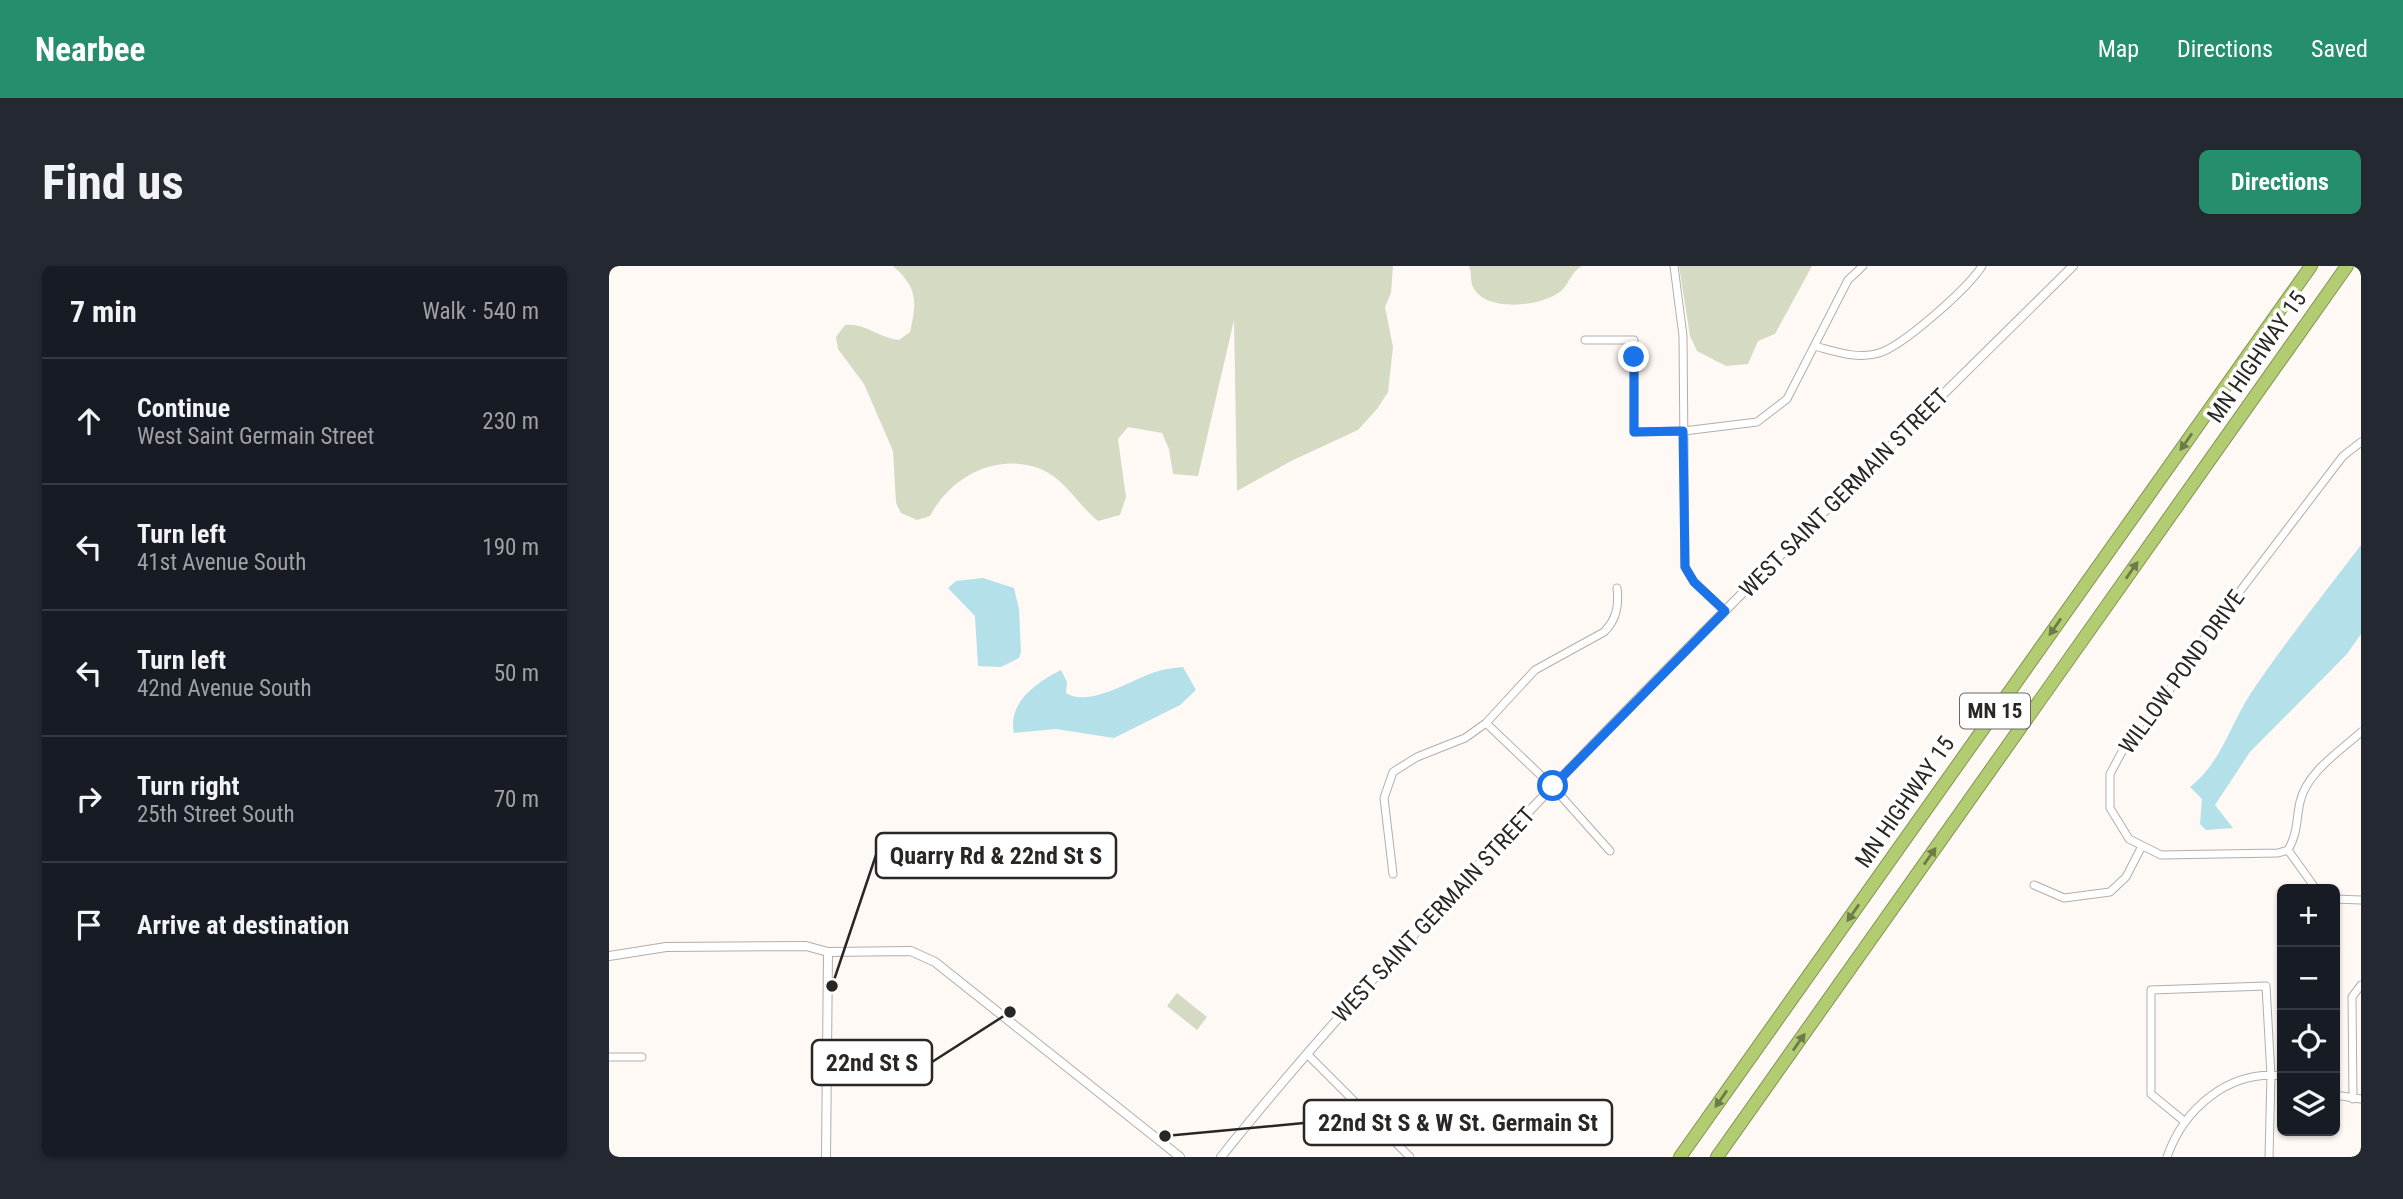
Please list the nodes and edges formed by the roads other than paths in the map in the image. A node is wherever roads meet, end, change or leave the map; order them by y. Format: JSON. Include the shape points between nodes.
{"nodes":[{"id":1,"x":1674,"y":266,"type":"edge"},
{"id":2,"x":1863,"y":266,"type":"edge"},
{"id":3,"x":1982,"y":266,"type":"edge"},
{"id":4,"x":2073,"y":266,"type":"edge"},
{"id":5,"x":2311,"y":266,"type":"edge"},
{"id":6,"x":2347,"y":266,"type":"edge"},
{"id":7,"x":1585,"y":340,"type":"dead end"},
{"id":8,"x":1814,"y":346,"type":"junction"},
{"id":9,"x":1683,"y":431,"type":"junction"},
{"id":10,"x":2361,"y":442,"type":"edge"},
{"id":11,"x":1617,"y":588,"type":"dead end"},
{"id":12,"x":1725,"y":611,"type":"junction"},
{"id":13,"x":1486,"y":723,"type":"junction"},
{"id":14,"x":2361,"y":732,"type":"edge"},
{"id":15,"x":1553,"y":786,"type":"junction"},
{"id":16,"x":2142,"y":845,"type":"junction"},
{"id":17,"x":2288,"y":850,"type":"junction"},
{"id":18,"x":1610,"y":851,"type":"dead end"},
{"id":19,"x":1393,"y":874,"type":"dead end"},
{"id":20,"x":2312,"y":884,"type":"edge"},
{"id":21,"x":2034,"y":885,"type":"dead end"},
{"id":22,"x":2340,"y":899,"type":"edge"},
{"id":23,"x":2361,"y":900,"type":"edge"},
{"id":24,"x":828,"y":952,"type":"junction"},
{"id":25,"x":609,"y":956,"type":"edge"},
{"id":26,"x":2361,"y":985,"type":"edge"},
{"id":27,"x":1307,"y":1054,"type":"junction"},
{"id":28,"x":609,"y":1056,"type":"edge"},
{"id":29,"x":642,"y":1057,"type":"dead end"},
{"id":30,"x":2271,"y":1074,"type":"junction"},
{"id":31,"x":2277,"y":1075,"type":"edge"},
{"id":32,"x":2357,"y":1099,"type":"edge"},
{"id":33,"x":2184,"y":1121,"type":"junction"},
{"id":34,"x":826,"y":1157,"type":"edge"},
{"id":35,"x":1180,"y":1157,"type":"edge"},
{"id":36,"x":1221,"y":1157,"type":"edge"},
{"id":37,"x":1410,"y":1157,"type":"edge"},
{"id":38,"x":1680,"y":1157,"type":"edge"},
{"id":39,"x":1717,"y":1157,"type":"edge"},
{"id":40,"x":2167,"y":1157,"type":"edge"},
{"id":41,"x":2269,"y":1157,"type":"edge"}],
"edges":[{"from":1,"to":9,"type":"street","via":[[1683,335]]},
{"from":2,"to":8,"type":"street","via":[[1848,280]]},
{"from":3,"to":8,"type":"street","via":[[1906,340],[1877,354],[1849,355]]},
{"from":4,"to":12,"type":"street","name":"WEST SAINT GERMAIN STREET"},
{"from":5,"to":38,"type":"highway","name":"MN HIGHWAY 15","number":"MN 15","one_way":true},
{"from":39,"to":6,"type":"highway","name":"MN HIGHWAY 15","number":"MN 15","one_way":true},
{"from":7,"to":9,"type":"street","via":[[1634,340],[1634,432]]},
{"from":8,"to":9,"type":"street","via":[[1787,399],[1757,422]]},
{"from":9,"to":12,"type":"street","via":[[1685,567]]},
{"from":10,"to":16,"type":"street","name":"WILLOW POND DRIVE","via":[[2343,456],[2186,662],[2148,727],[2125,746],[2110,774],[2110,808],[2129,839]]},
{"from":11,"to":13,"type":"street","via":[[1619,604],[1613,624],[1535,670]]},
{"from":12,"to":15,"type":"street","name":"WEST SAINT GERMAIN STREET"},
{"from":13,"to":15,"type":"street"},
{"from":13,"to":19,"type":"street","via":[[1393,772],[1384,798]]},
{"from":14,"to":17,"type":"street","via":[[2314,775],[2300,802],[2298,832]]},
{"from":15,"to":18,"type":"street"},
{"from":15,"to":27,"type":"street","name":"WEST SAINT GERMAIN STREET"},
{"from":16,"to":17,"type":"street","name":"WILLOW POND DRIVE","via":[[2161,855]]},
{"from":16,"to":21,"type":"street","via":[[2126,877],[2110,892],[2064,898]]},
{"from":17,"to":20,"type":"street"},
{"from":22,"to":23,"type":"street"},
{"from":24,"to":25,"type":"street","via":[[806,946],[666,947]]},
{"from":24,"to":34,"type":"street"},
{"from":24,"to":35,"type":"street","via":[[911,951],[935,962]]},
{"from":26,"to":32,"type":"street","via":[[2352,997]]},
{"from":27,"to":36,"type":"street","name":"WEST SAINT GERMAIN STREET"},
{"from":27,"to":37,"type":"street"},
{"from":28,"to":29,"type":"street"},
{"from":30,"to":31,"type":"street"},
{"from":30,"to":33,"type":"street","via":[[2221,1089]]},
{"from":30,"to":33,"type":"street","via":[[2266,986],[2151,990],[2151,1094]]},
{"from":30,"to":41,"type":"street"},
{"from":33,"to":40,"type":"street"}]}
